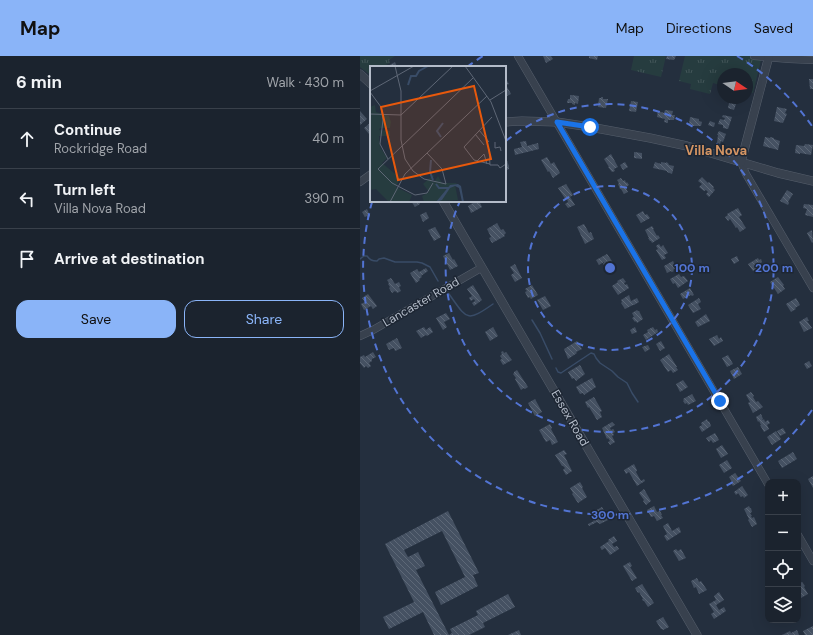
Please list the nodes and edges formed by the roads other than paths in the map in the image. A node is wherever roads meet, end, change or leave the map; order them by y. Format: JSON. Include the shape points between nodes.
{"nodes":[{"id":1,"x":518,"y":56,"type":"edge"},
{"id":2,"x":754,"y":56,"type":"edge"},
{"id":3,"x":769,"y":57,"type":"edge"},
{"id":4,"x":813,"y":60,"type":"edge"},
{"id":5,"x":360,"y":74,"type":"edge"},
{"id":6,"x":370,"y":83,"type":"edge"},
{"id":7,"x":506,"y":122,"type":"edge"},
{"id":8,"x":557,"y":122,"type":"junction"},
{"id":9,"x":741,"y":162,"type":"junction"},
{"id":10,"x":370,"y":175,"type":"edge"},
{"id":11,"x":813,"y":181,"type":"edge"},
{"id":12,"x":360,"y":182,"type":"edge"},
{"id":13,"x":444,"y":202,"type":"edge"},
{"id":14,"x":481,"y":268,"type":"junction"},
{"id":15,"x":813,"y":288,"type":"edge"},
{"id":16,"x":360,"y":336,"type":"edge"},
{"id":17,"x":765,"y":479,"type":"edge"},
{"id":18,"x":801,"y":540,"type":"edge"},
{"id":19,"x":813,"y":561,"type":"edge"},
{"id":20,"x":697,"y":635,"type":"edge"}],
"edges":[{"from":1,"to":8,"type":"street"},
{"from":2,"to":3,"type":"street"},
{"from":3,"to":4,"type":"street"},
{"from":3,"to":9,"type":"street"},
{"from":5,"to":6,"type":"street"},
{"from":7,"to":8,"type":"street"},
{"from":8,"to":9,"type":"street","via":[[687,146]]},
{"from":8,"to":17,"type":"street"},
{"from":9,"to":11,"type":"street"},
{"from":9,"to":15,"type":"street"},
{"from":10,"to":12,"type":"street"},
{"from":13,"to":14,"type":"street","name":"Essex Road"},
{"from":14,"to":16,"type":"street","name":"Lancaster Road"},
{"from":14,"to":20,"type":"street","name":"Essex Road"},
{"from":18,"to":19,"type":"street"}]}
